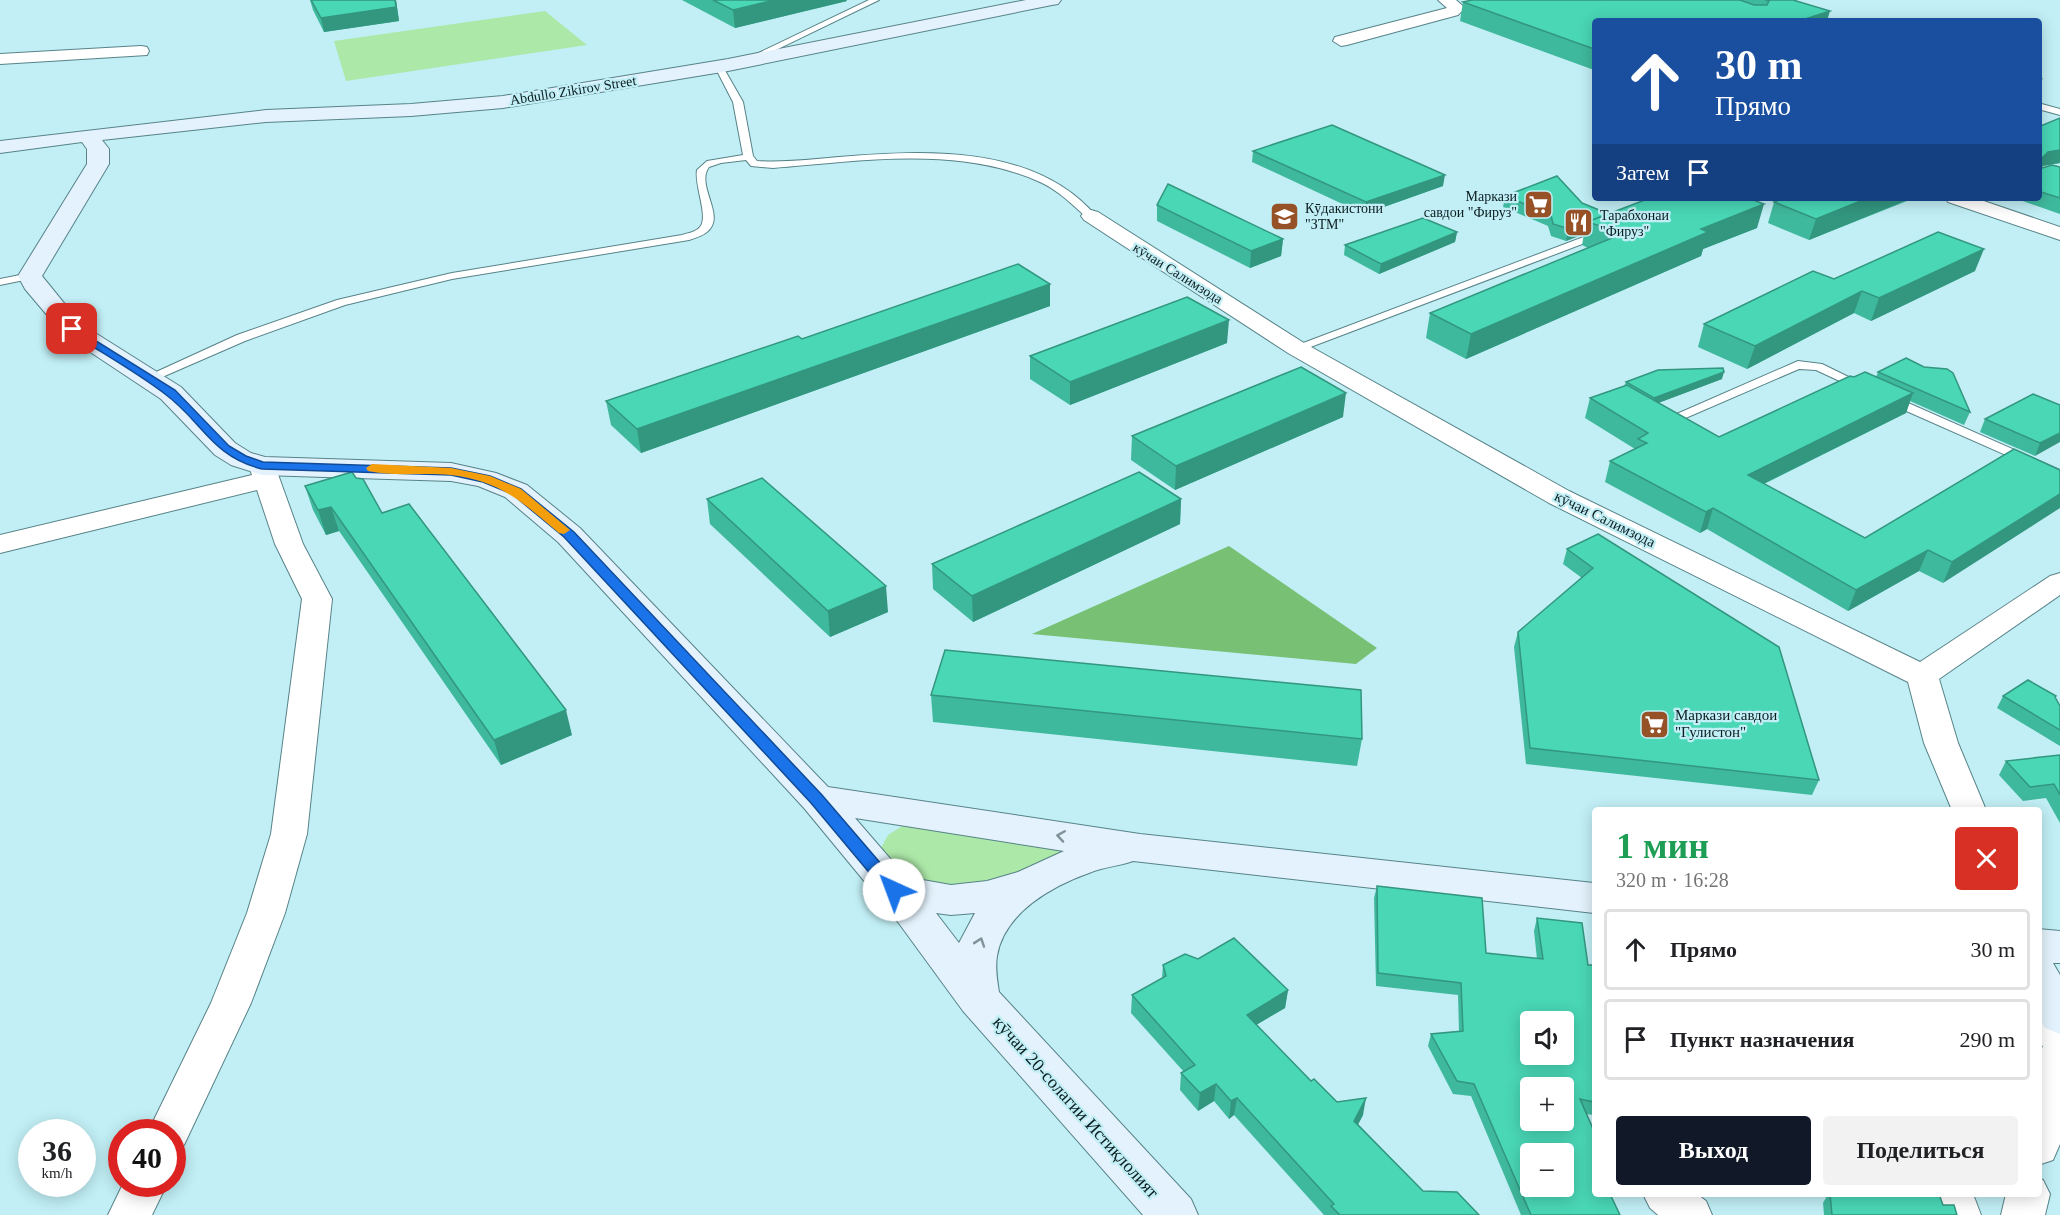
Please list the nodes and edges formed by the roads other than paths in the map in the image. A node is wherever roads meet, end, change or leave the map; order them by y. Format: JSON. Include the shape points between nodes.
{"nodes":[{"id":1,"x":876,"y":0,"type":"edge"},
{"id":2,"x":1052,"y":0,"type":"edge"},
{"id":3,"x":1446,"y":0,"type":"edge"},
{"id":4,"x":1341,"y":41,"type":"dead end"},
{"id":5,"x":141,"y":51,"type":"dead end"},
{"id":6,"x":0,"y":59,"type":"edge"},
{"id":7,"x":741,"y":63,"type":"junction"},
{"id":8,"x":719,"y":67,"type":"junction"},
{"id":9,"x":2042,"y":107,"type":"edge"},
{"id":10,"x":2060,"y":112,"type":"edge"},
{"id":11,"x":88,"y":135,"type":"junction"},
{"id":12,"x":0,"y":147,"type":"edge"},
{"id":13,"x":748,"y":157,"type":"junction"},
{"id":14,"x":1974,"y":201,"type":"edge"},
{"id":15,"x":1092,"y":216,"type":"joint"},
{"id":16,"x":1612,"y":229,"type":"edge"},
{"id":17,"x":2060,"y":234,"type":"edge"},
{"id":18,"x":30,"y":276,"type":"junction"},
{"id":19,"x":0,"y":282,"type":"edge"},
{"id":20,"x":1296,"y":348,"type":"junction"},
{"id":21,"x":149,"y":378,"type":"junction"},
{"id":22,"x":1670,"y":420,"type":"edge"},
{"id":23,"x":264,"y":472,"type":"junction"},
{"id":24,"x":2060,"y":475,"type":"edge"},
{"id":25,"x":0,"y":544,"type":"edge"},
{"id":26,"x":2060,"y":582,"type":"edge"},
{"id":27,"x":1922,"y":676,"type":"junction"},
{"id":28,"x":816,"y":799,"type":"junction"},
{"id":29,"x":1968,"y":807,"type":"edge"},
{"id":30,"x":927,"y":815,"type":"junction"},
{"id":31,"x":1140,"y":848,"type":"junction"},
{"id":32,"x":863,"y":857,"type":"junction"},
{"id":33,"x":1035,"y":881,"type":"junction"},
{"id":34,"x":894,"y":890,"type":"junction"},
{"id":35,"x":1592,"y":897,"type":"edge"},
{"id":36,"x":2047,"y":965,"type":"edge"},
{"id":37,"x":978,"y":999,"type":"junction"},
{"id":38,"x":2060,"y":1016,"type":"edge"},
{"id":39,"x":2042,"y":1026,"type":"edge"},
{"id":40,"x":2060,"y":1036,"type":"edge"},
{"id":41,"x":2060,"y":1052,"type":"edge"},
{"id":42,"x":175,"y":1119,"type":"edge"},
{"id":43,"x":2042,"y":1130,"type":"edge"},
{"id":44,"x":139,"y":1197,"type":"edge"},
{"id":45,"x":1669,"y":1197,"type":"edge"},
{"id":46,"x":1952,"y":1197,"type":"edge"},
{"id":47,"x":2027,"y":1197,"type":"edge"},
{"id":48,"x":130,"y":1215,"type":"edge"},
{"id":49,"x":1174,"y":1215,"type":"edge"},
{"id":50,"x":1690,"y":1215,"type":"edge"},
{"id":51,"x":1959,"y":1215,"type":"edge"},
{"id":52,"x":2023,"y":1215,"type":"edge"}],
"edges":[{"from":1,"to":7,"type":"lane"},
{"from":2,"to":7,"type":"street","name":"Abdullo Zikirov Street"},
{"from":3,"to":4,"type":"street","via":[[1457,8]]},
{"from":5,"to":6,"type":"street"},
{"from":7,"to":8,"type":"street","name":"Abdullo Zikirov Street"},
{"from":8,"to":11,"type":"street","name":"Abdullo Zikirov Street","via":[[502,102],[266,116]]},
{"from":8,"to":13,"type":"lane","via":[[738,102]]},
{"from":9,"to":10,"type":"lane"},
{"from":11,"to":12,"type":"street","name":"Abdullo Zikirov Street"},
{"from":11,"to":18,"type":"street","via":[[98,149],[98,164]]},
{"from":13,"to":15,"type":"lane","via":[[763,166],[899,157],[966,158],[1045,180]]},
{"from":13,"to":21,"type":"lane","via":[[704,167],[700,174],[709,221],[704,230],[685,238],[452,276],[341,302],[241,338]]},
{"from":14,"to":17,"type":"street"},
{"from":15,"to":20,"type":"street","name":"кӯчаи Салимзода"},
{"from":16,"to":20,"type":"lane"},
{"from":18,"to":19,"type":"lane"},
{"from":18,"to":21,"type":"street","via":[[72,329]]},
{"from":20,"to":27,"type":"street","name":"кӯчаи Салимзода","via":[[1559,497]]},
{"from":21,"to":23,"type":"street","via":[[171,393],[225,449]]},
{"from":22,"to":24,"type":"lane","via":[[1791,367],[1808,365]]},
{"from":23,"to":25,"type":"street"},
{"from":23,"to":28,"type":"street","via":[[451,472],[486,479],[516,491],[569,535]]},
{"from":23,"to":42,"type":"street","via":[[289,544],[317,599],[290,834],[266,913],[231,1003]]},
{"from":26,"to":27,"type":"street"},
{"from":27,"to":29,"type":"street","via":[[1941,743]]},
{"from":28,"to":30,"type":"street"},
{"from":28,"to":32,"type":"street"},
{"from":31,"to":30,"type":"street","one_way":true},
{"from":30,"to":32,"type":"street","via":[[896,821],[879,832]]},
{"from":31,"to":33,"type":"street","via":[[1086,858]]},
{"from":31,"to":35,"type":"street"},
{"from":32,"to":34,"type":"street"},
{"from":33,"to":34,"type":"street","via":[[970,899],[951,900]]},
{"from":37,"to":33,"type":"street","one_way":true,"via":[[975,963],[984,931],[1005,904]]},
{"from":34,"to":37,"type":"street"},
{"from":36,"to":38,"type":"street"},
{"from":37,"to":49,"type":"street","name":"кӯчаи 20-солагии Истиқлолият"},
{"from":39,"to":40,"type":"street"},
{"from":41,"to":43,"type":"street"},
{"from":44,"to":48,"type":"street"},
{"from":45,"to":50,"type":"street"},
{"from":46,"to":51,"type":"street"},
{"from":47,"to":52,"type":"street"}]}
